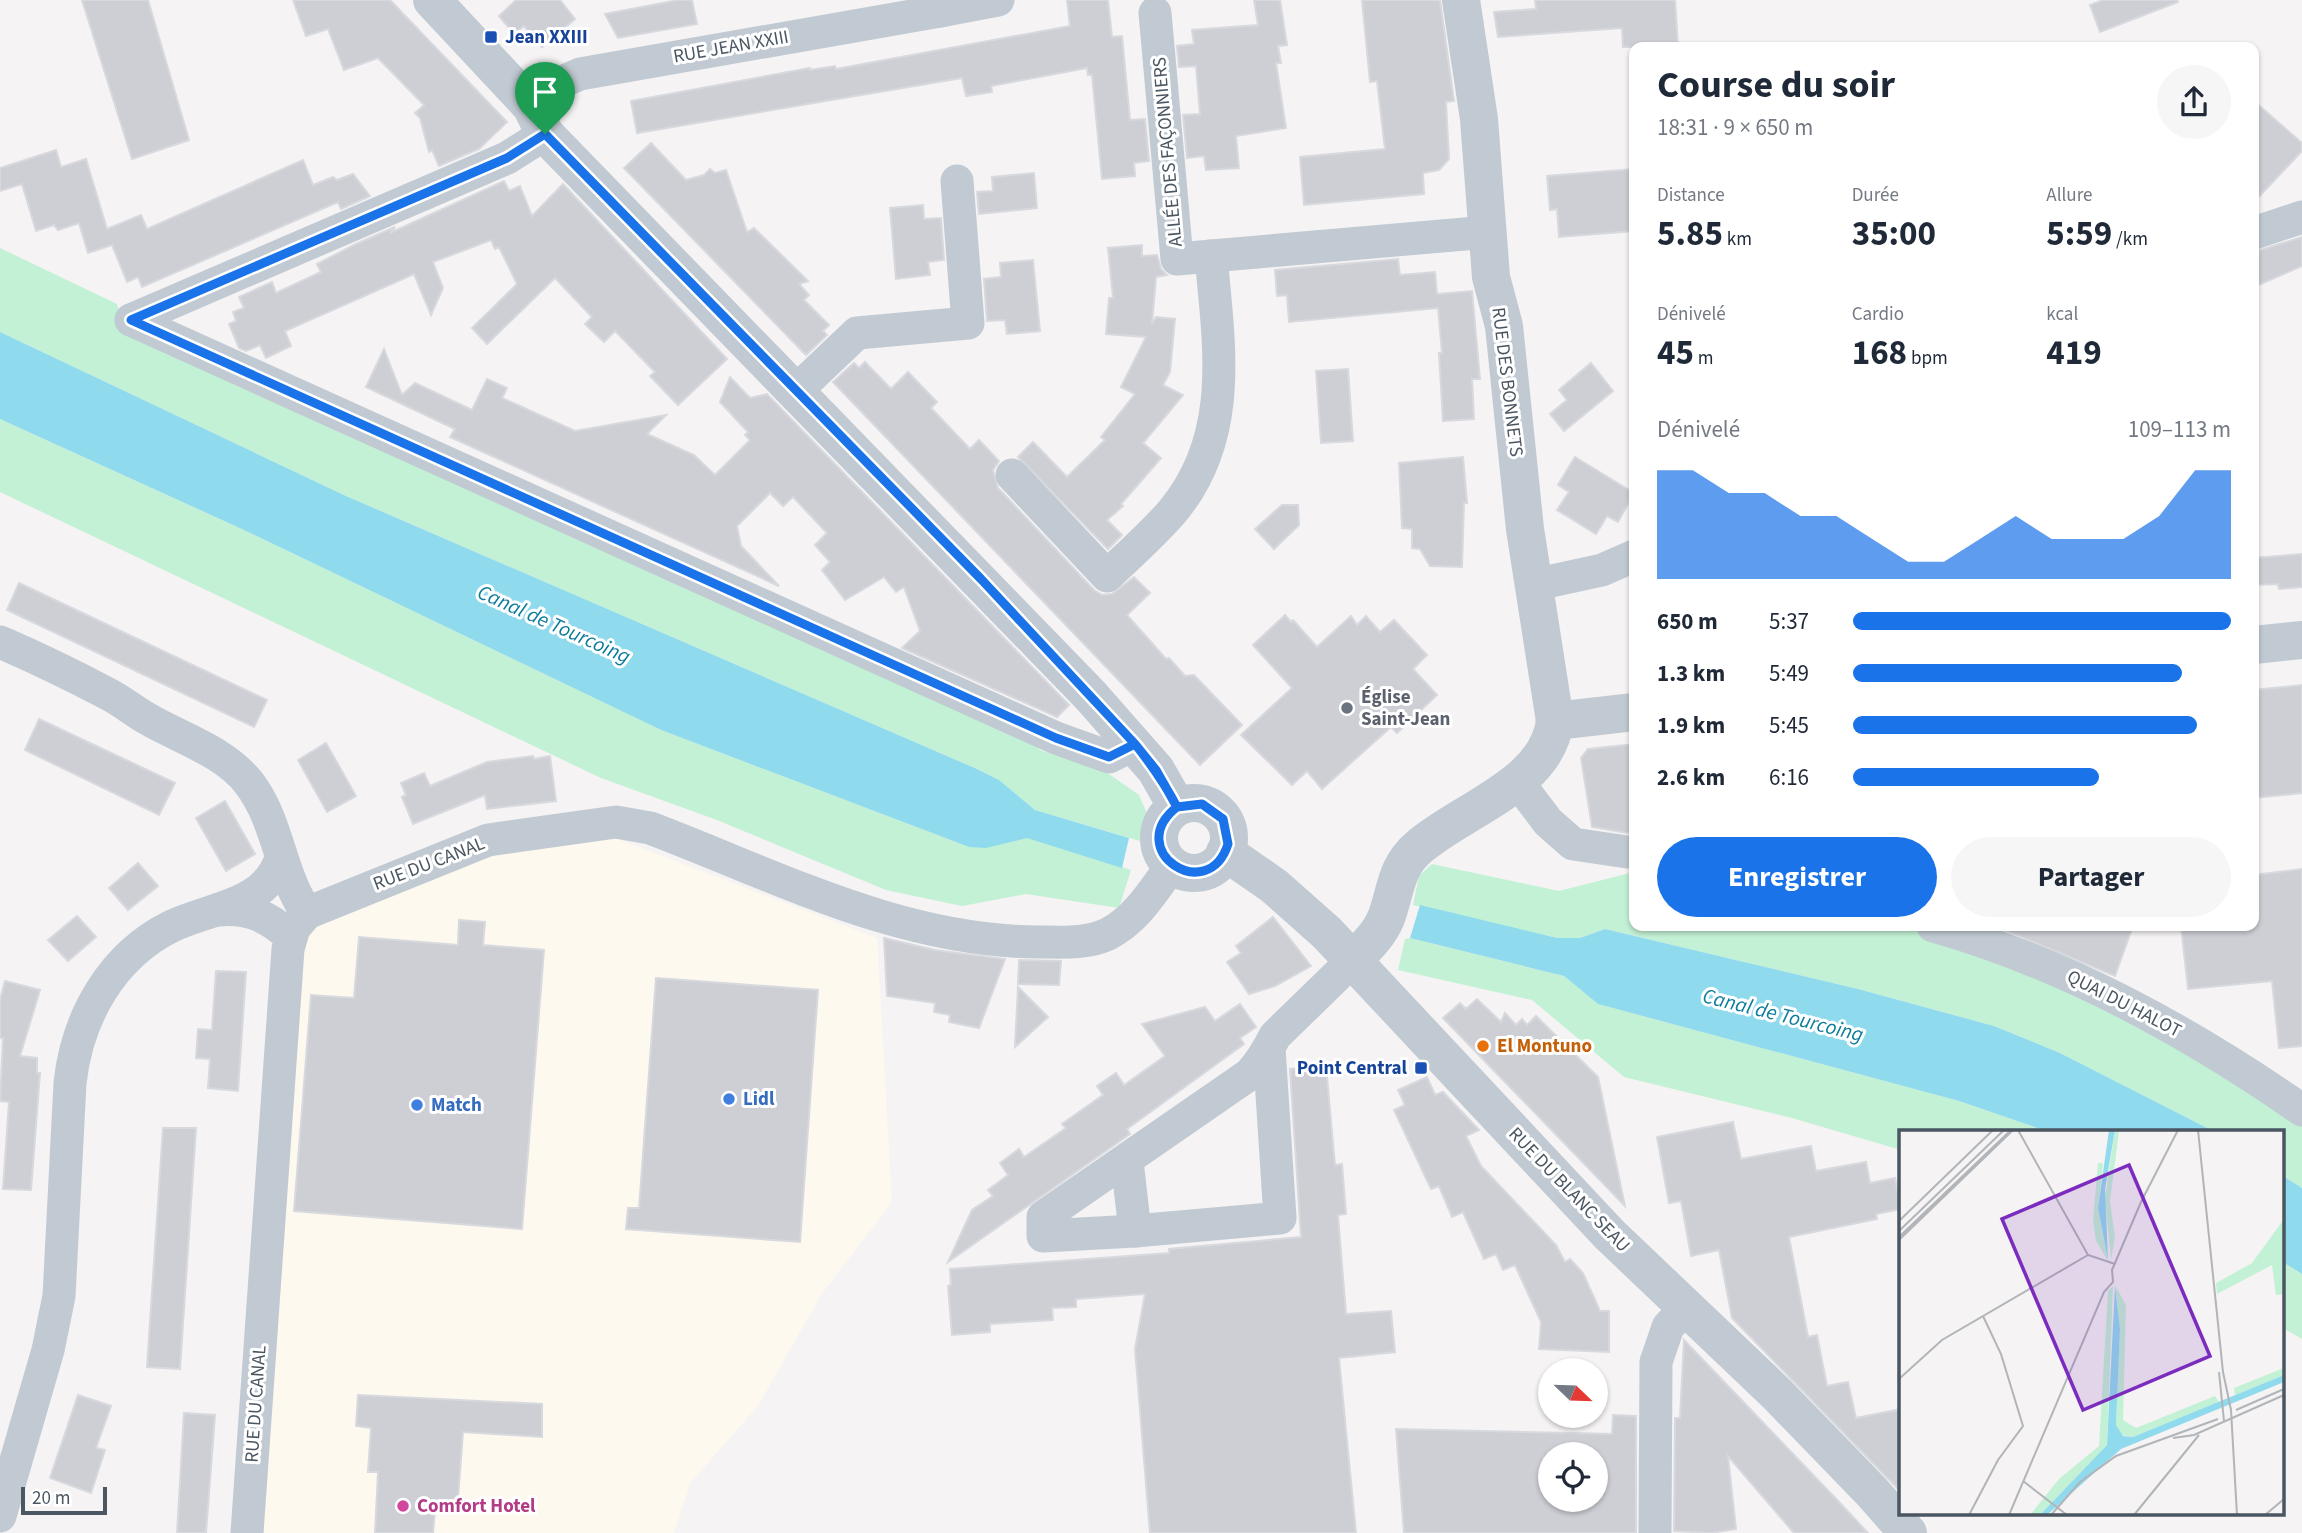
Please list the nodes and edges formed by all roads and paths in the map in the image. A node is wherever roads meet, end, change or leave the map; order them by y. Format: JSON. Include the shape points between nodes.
{"nodes":[{"id":1,"x":998,"y":0,"type":"edge"},
{"id":2,"x":1461,"y":0,"type":"edge"},
{"id":3,"x":443,"y":4,"type":"edge"},
{"id":4,"x":945,"y":6,"type":"edge"},
{"id":5,"x":1155,"y":13,"type":"dead end"},
{"id":6,"x":538,"y":120,"type":"junction"},
{"id":7,"x":957,"y":181,"type":"dead end"},
{"id":8,"x":2302,"y":217,"type":"edge"},
{"id":9,"x":2259,"y":231,"type":"edge"},
{"id":10,"x":1488,"y":232,"type":"junction"},
{"id":11,"x":1211,"y":256,"type":"junction"},
{"id":12,"x":797,"y":390,"type":"junction"},
{"id":13,"x":1012,"y":475,"type":"dead end"},
{"id":14,"x":1629,"y":558,"type":"edge"},
{"id":15,"x":1533,"y":585,"type":"junction"},
{"id":16,"x":2302,"y":640,"type":"edge"},
{"id":17,"x":0,"y":642,"type":"edge"},
{"id":18,"x":2259,"y":644,"type":"edge"},
{"id":19,"x":1629,"y":713,"type":"edge"},
{"id":20,"x":1555,"y":721,"type":"junction"},
{"id":21,"x":1135,"y":744,"type":"junction"},
{"id":22,"x":1517,"y":781,"type":"junction"},
{"id":23,"x":1177,"y":807,"type":"junction"},
{"id":24,"x":1225,"y":852,"type":"junction"},
{"id":25,"x":1629,"y":852,"type":"edge"},
{"id":26,"x":281,"y":858,"type":"junction"},
{"id":27,"x":1172,"y":864,"type":"junction"},
{"id":28,"x":213,"y":911,"type":"junction"},
{"id":29,"x":298,"y":925,"type":"junction"},
{"id":30,"x":1949,"y":931,"type":"edge"},
{"id":31,"x":1353,"y":960,"type":"junction"},
{"id":32,"x":1269,"y":1048,"type":"junction"},
{"id":33,"x":2302,"y":1110,"type":"edge"},
{"id":34,"x":1126,"y":1161,"type":"junction"},
{"id":35,"x":1135,"y":1231,"type":"junction"},
{"id":36,"x":1685,"y":1308,"type":"junction"},
{"id":37,"x":10,"y":1444,"type":"edge"},
{"id":38,"x":0,"y":1516,"type":"edge"},
{"id":39,"x":247,"y":1533,"type":"edge"},
{"id":40,"x":1656,"y":1533,"type":"edge"},
{"id":41,"x":1908,"y":1533,"type":"edge"}],
"edges":[{"from":1,"to":4,"type":"street","name":"RUE JEAN XXIII"},
{"from":2,"to":10,"type":"street","name":"RUE DES BONNETS","via":[[1479,119]]},
{"from":3,"to":6,"type":"street"},
{"from":4,"to":6,"type":"street","name":"RUE JEAN XXIII","via":[[580,74],[564,81]]},
{"from":5,"to":11,"type":"street","name":"ALLÉE DES FAÇONNIERS","via":[[1177,259]]},
{"from":6,"to":12,"type":"street"},
{"from":6,"to":21,"type":"street","name":"RUE JEAN XXIII","via":[[507,158],[131,320],[1056,738],[1109,757]]},
{"from":7,"to":12,"type":"street","via":[[968,323],[858,333]]},
{"from":8,"to":9,"type":"street"},
{"from":10,"to":11,"type":"street","name":"ALLÉE DES FAÇONNIERS"},
{"from":10,"to":15,"type":"street","name":"RUE DES BONNETS","via":[[1491,277],[1504,326]]},
{"from":11,"to":13,"type":"street","name":"ALLÉE DES FAÇONNIERS","via":[[1220,361],[1218,411],[1198,472],[1171,512],[1107,576]]},
{"from":12,"to":21,"type":"street"},
{"from":14,"to":15,"type":"street","via":[[1602,570]]},
{"from":15,"to":20,"type":"street","name":"RUE DES BONNETS"},
{"from":16,"to":18,"type":"street"},
{"from":17,"to":26,"type":"street","via":[[112,696],[228,763],[258,797]]},
{"from":19,"to":20,"type":"street"},
{"from":20,"to":22,"type":"street","via":[[1547,752]]},
{"from":21,"to":23,"type":"street"},
{"from":22,"to":25,"type":"street","via":[[1562,836],[1589,848]]},
{"from":22,"to":31,"type":"street","via":[[1431,837],[1406,859],[1380,930]]},
{"from":23,"to":24,"type":"street","via":[[1194,803],[1217,812],[1227,827]]},
{"from":23,"to":27,"type":"street","via":[[1164,821],[1159,839]]},
{"from":24,"to":27,"type":"street","via":[[1215,865],[1201,872],[1186,872]]},
{"from":24,"to":31,"type":"street","name":"RUE DU BLANC SEAU","via":[[1298,906]]},
{"from":26,"to":28,"type":"street","via":[[277,872],[262,888]]},
{"from":26,"to":29,"type":"street"},
{"from":27,"to":29,"type":"street","name":"RUE DU CANAL","via":[[1133,915],[1095,939],[994,941],[894,922],[650,828],[616,822],[488,840]]},
{"from":28,"to":29,"type":"street","via":[[244,910]]},
{"from":28,"to":37,"type":"street","via":[[169,928],[135,951],[106,983],[79,1034],[70,1083],[59,1296],[48,1350]]},
{"from":29,"to":39,"type":"street","name":"RUE DU CANAL"},
{"from":30,"to":33,"type":"street","name":"QUAI DU HALOT","via":[[2013,951],[2119,998]]},
{"from":31,"to":32,"type":"street","via":[[1275,1036]]},
{"from":31,"to":36,"type":"street","name":"RUE DU BLANC SEAU"},
{"from":32,"to":34,"type":"street","via":[[1250,1074]]},
{"from":32,"to":35,"type":"street","via":[[1280,1218]]},
{"from":34,"to":35,"type":"street"},
{"from":34,"to":35,"type":"street","via":[[1043,1217],[1043,1236]]},
{"from":36,"to":40,"type":"street","via":[[1668,1327],[1657,1362]]},
{"from":36,"to":41,"type":"street","name":"RUE DU BLANC SEAU","via":[[1845,1463]]},
{"from":37,"to":38,"type":"street"}]}
